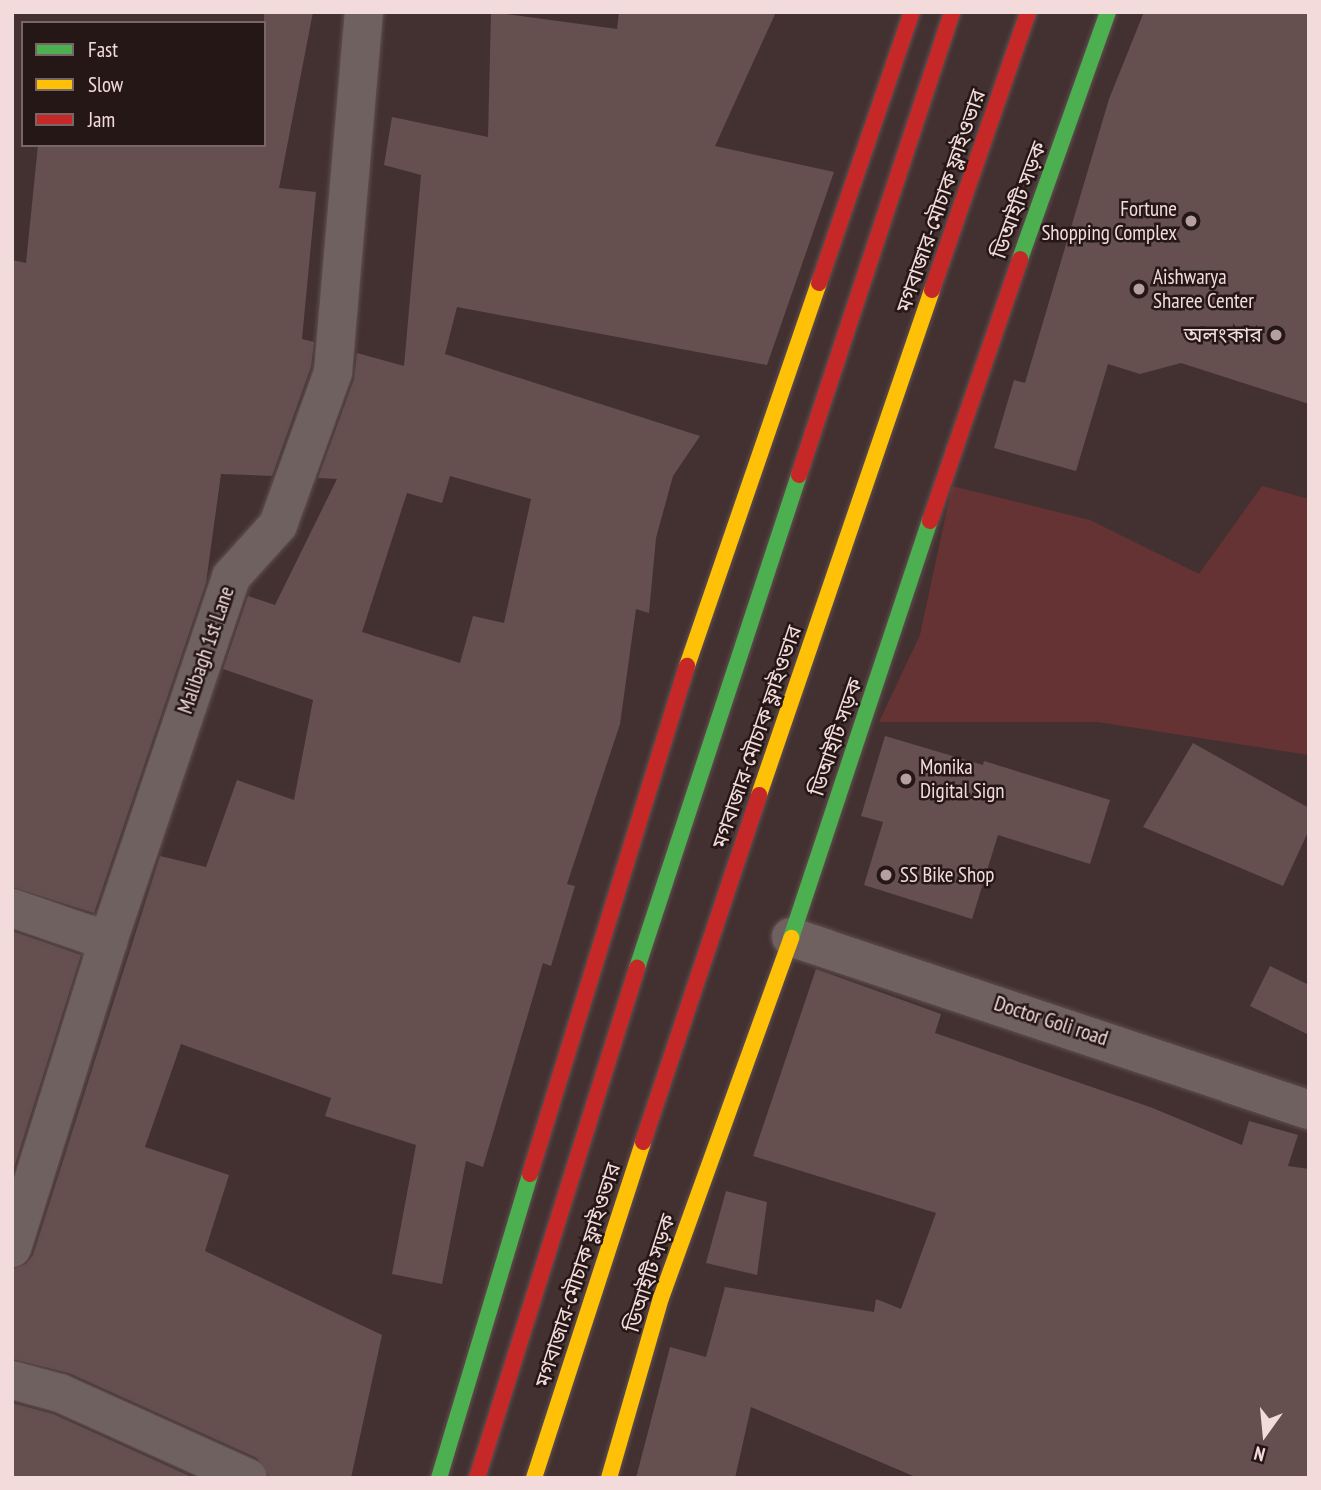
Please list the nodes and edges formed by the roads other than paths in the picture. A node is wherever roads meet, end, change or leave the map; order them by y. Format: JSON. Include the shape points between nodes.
{"nodes":[{"id":1,"x":364,"y":12,"type":"edge"},
{"id":2,"x":912,"y":12,"type":"edge"},
{"id":3,"x":951,"y":12,"type":"edge"},
{"id":4,"x":1028,"y":12,"type":"edge"},
{"id":5,"x":1108,"y":12,"type":"edge"},
{"id":6,"x":12,"y":908,"type":"edge"},
{"id":7,"x":791,"y":937,"type":"junction"},
{"id":8,"x":108,"y":941,"type":"junction"},
{"id":9,"x":1309,"y":1110,"type":"edge"},
{"id":10,"x":12,"y":1248,"type":"edge"},
{"id":11,"x":12,"y":1380,"type":"edge"},
{"id":12,"x":247,"y":1478,"type":"edge"},
{"id":13,"x":439,"y":1478,"type":"edge"},
{"id":14,"x":477,"y":1478,"type":"edge"},
{"id":15,"x":534,"y":1478,"type":"edge"},
{"id":16,"x":609,"y":1478,"type":"edge"}],
"edges":[{"from":1,"to":8,"type":"street","name":"Malibagh 1st Lane","via":[[334,372],[278,525],[231,577]]},
{"from":2,"to":13,"type":"main road","via":[[659,746]]},
{"from":3,"to":14,"type":"main road","name":"মগবাজার-মৌচাক ফ্লাইওভার","via":[[654,912]]},
{"from":4,"to":15,"type":"main road","name":"মগবাজার-মৌচাক ফ্লাইওভার","via":[[707,946]]},
{"from":5,"to":7,"type":"main road","name":"ডিআইটি সড়ক","via":[[996,325]]},
{"from":6,"to":8,"type":"street"},
{"from":7,"to":9,"type":"street","name":"Doctor Goli road"},
{"from":7,"to":16,"type":"main road","name":"ডিআইটি সড়ক","via":[[662,1298]]},
{"from":8,"to":10,"type":"street","name":"Malibagh 1st Lane"},
{"from":11,"to":12,"type":"street","via":[[60,1393]]}]}
